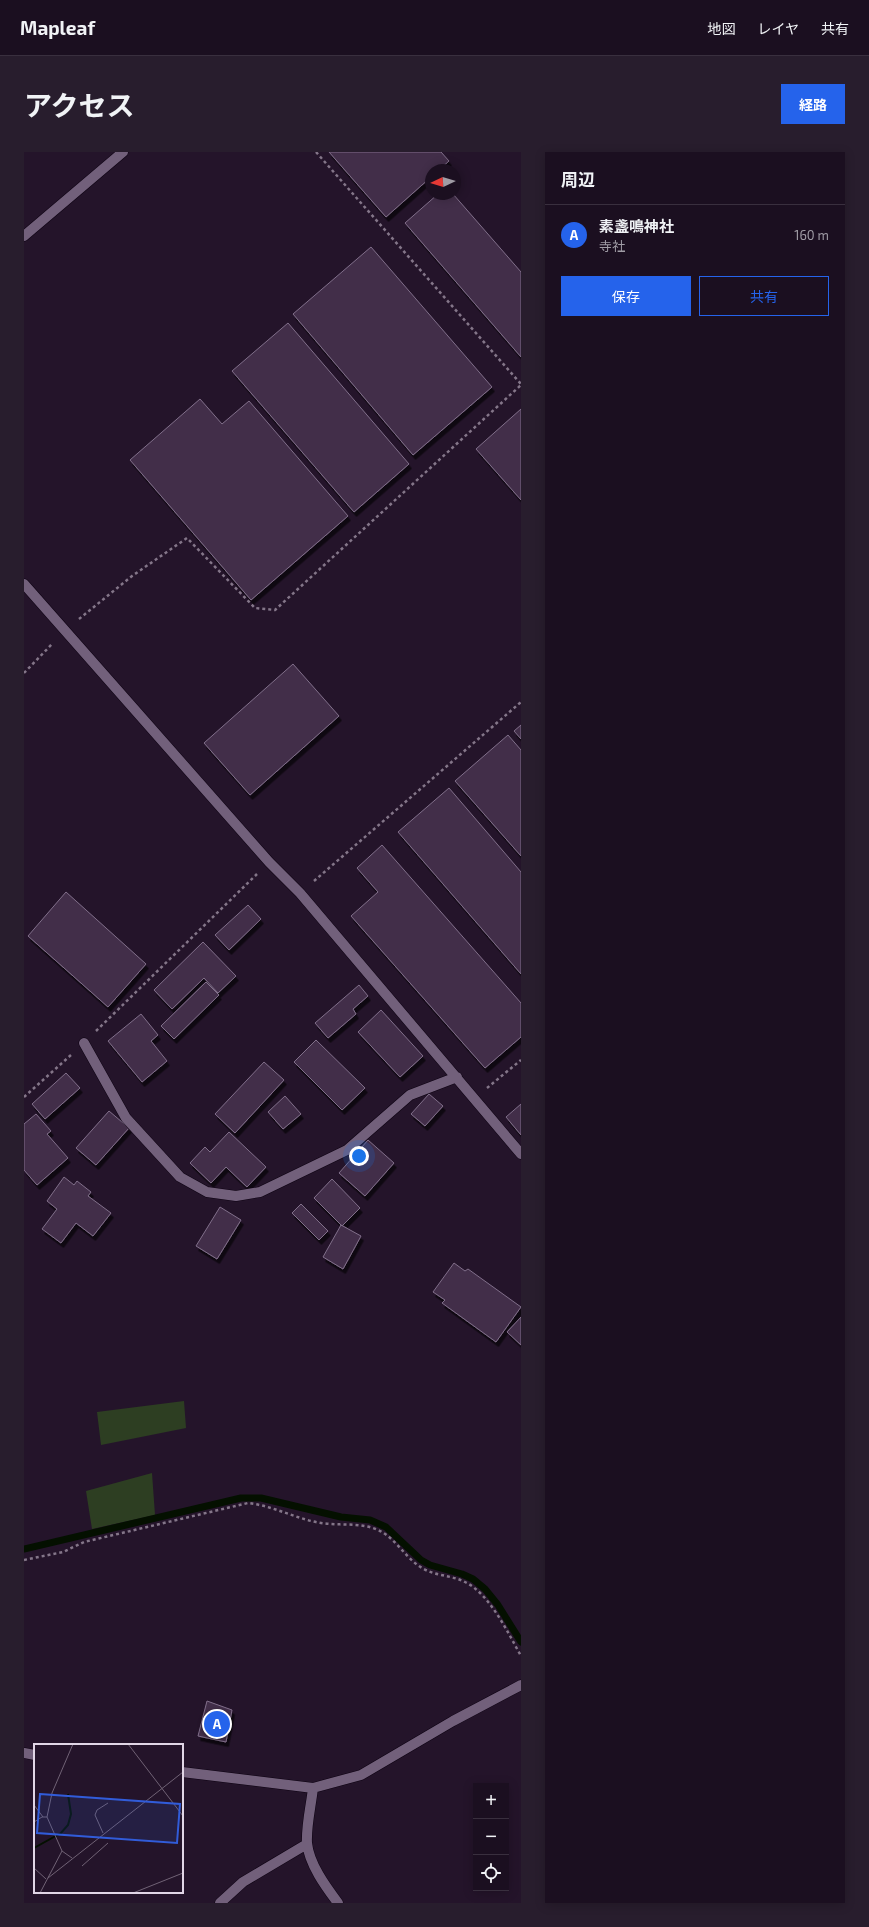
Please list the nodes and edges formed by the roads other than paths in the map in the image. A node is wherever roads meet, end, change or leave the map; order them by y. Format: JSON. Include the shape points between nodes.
{"nodes":[{"id":1,"x":123,"y":152,"type":"edge"},
{"id":2,"x":24,"y":236,"type":"edge"},
{"id":3,"x":24,"y":584,"type":"edge"},
{"id":4,"x":84,"y":1043,"type":"road end"},
{"id":5,"x":457,"y":1077,"type":"junction"},
{"id":6,"x":521,"y":1154,"type":"edge"},
{"id":7,"x":521,"y":1685,"type":"edge"},
{"id":8,"x":24,"y":1753,"type":"edge"},
{"id":9,"x":34,"y":1754,"type":"edge"},
{"id":10,"x":183,"y":1772,"type":"edge"},
{"id":11,"x":313,"y":1788,"type":"junction"},
{"id":12,"x":307,"y":1844,"type":"junction"},
{"id":13,"x":220,"y":1903,"type":"edge"},
{"id":14,"x":338,"y":1903,"type":"edge"}],
"edges":[{"from":1,"to":2,"type":"street"},
{"from":3,"to":5,"type":"street","via":[[269,862],[300,893]]},
{"from":4,"to":5,"type":"street","via":[[126,1118],[180,1177],[207,1192],[236,1196],[260,1192],[347,1150],[410,1095]]},
{"from":5,"to":6,"type":"street"},
{"from":7,"to":11,"type":"street","via":[[361,1775]]},
{"from":8,"to":9,"type":"street"},
{"from":10,"to":11,"type":"street"},
{"from":11,"to":12,"type":"street"},
{"from":12,"to":13,"type":"street","via":[[243,1882]]},
{"from":12,"to":14,"type":"street","via":[[327,1889]]}]}
